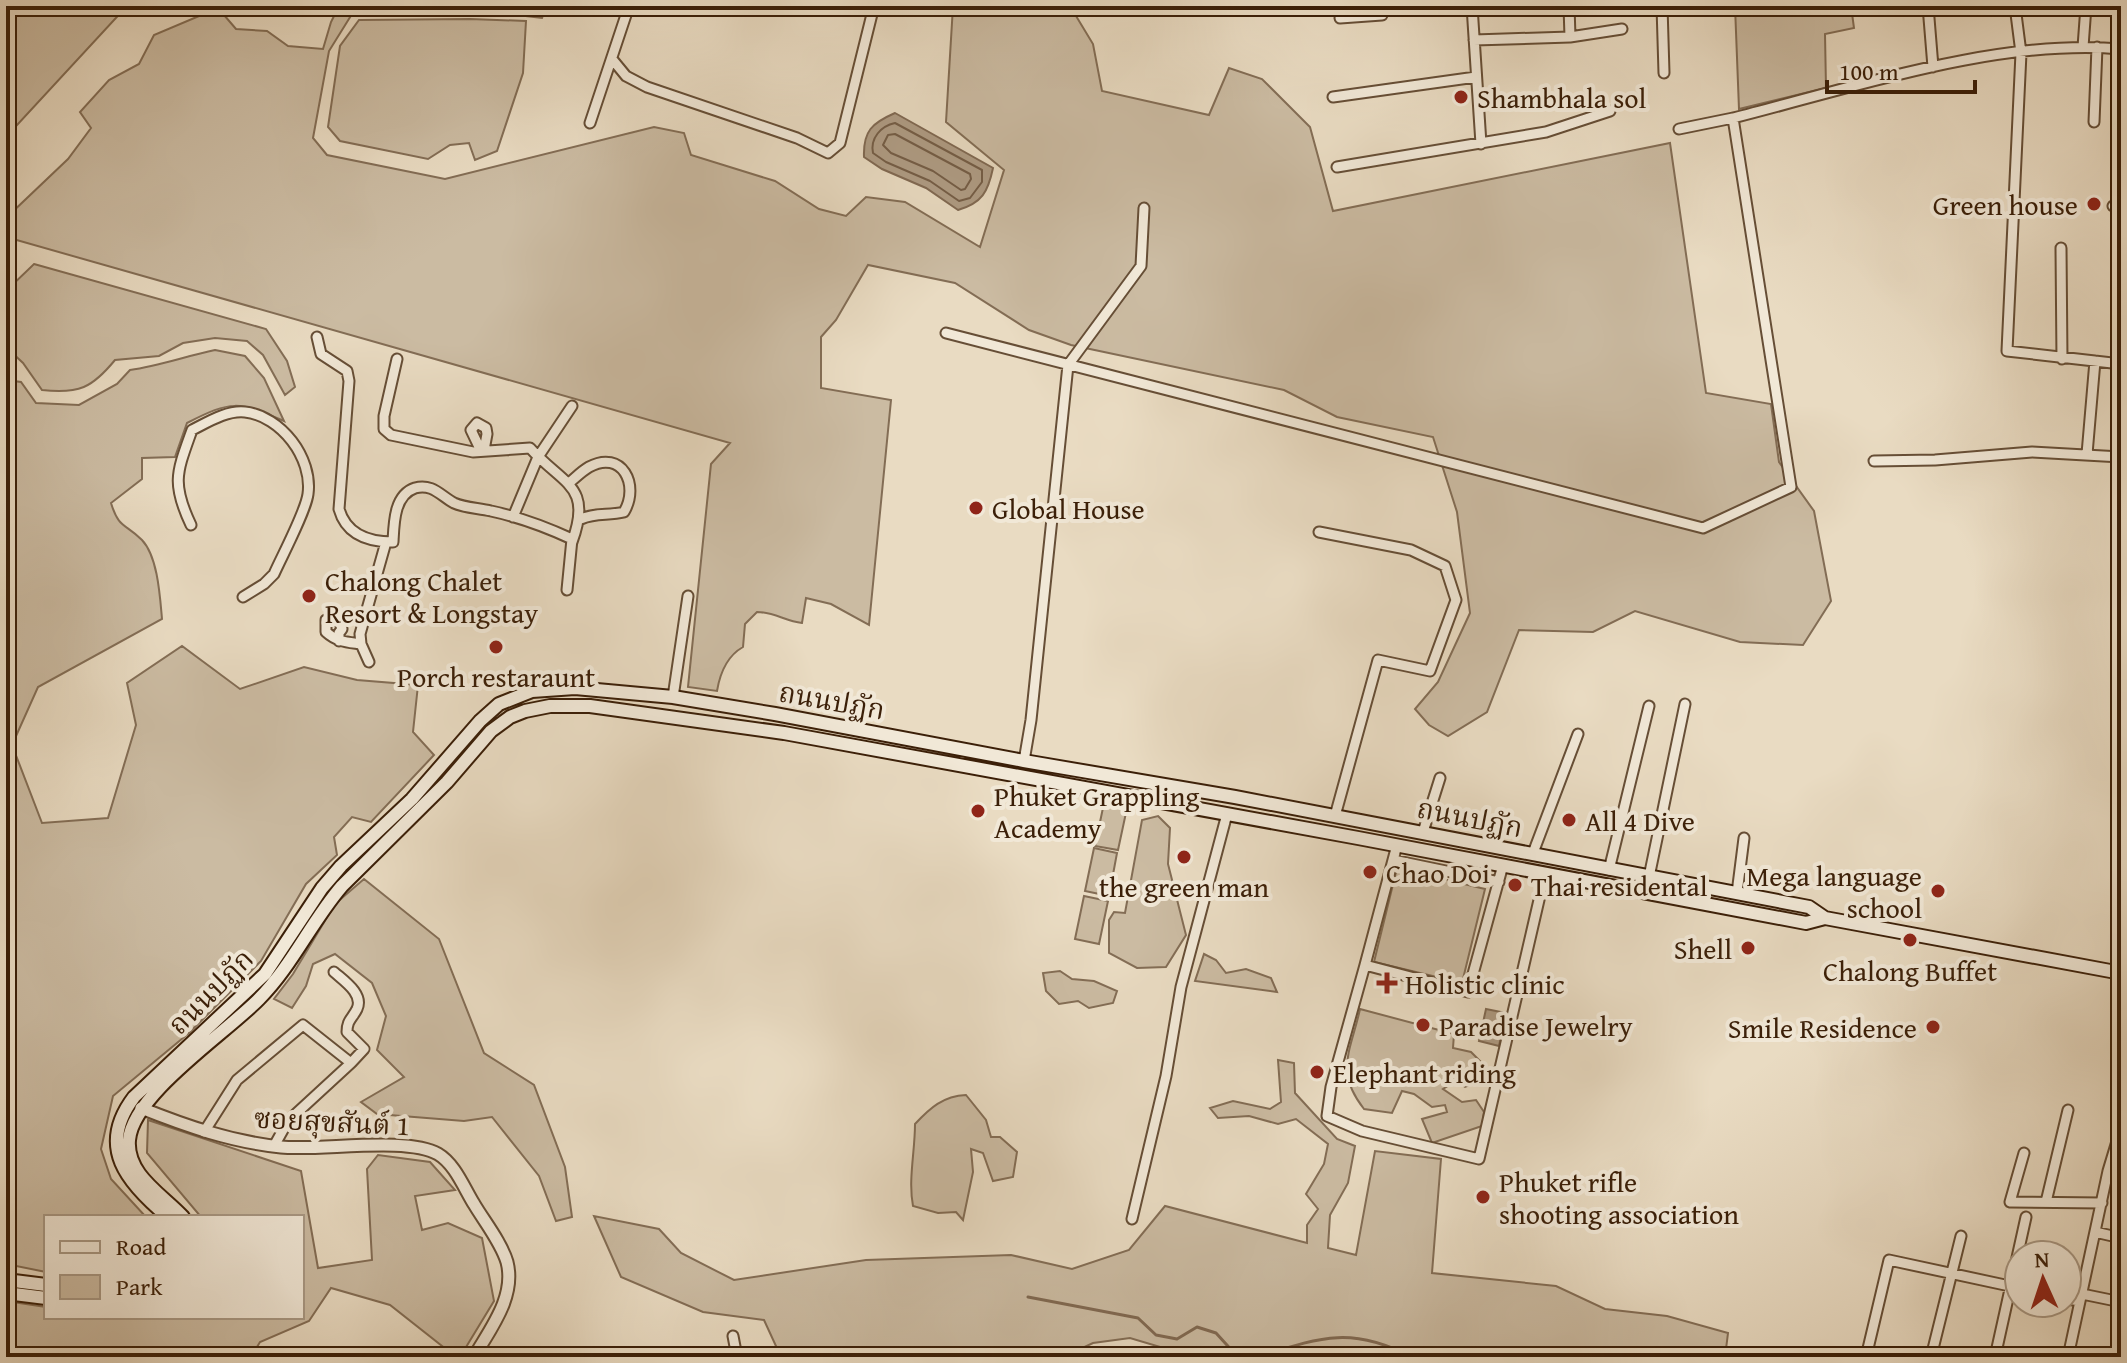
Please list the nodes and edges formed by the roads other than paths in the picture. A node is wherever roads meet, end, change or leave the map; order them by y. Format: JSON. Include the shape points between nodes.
{"nodes":[{"id":1,"x":629,"y":6,"type":"edge"},
{"id":2,"x":874,"y":6,"type":"edge"},
{"id":3,"x":1382,"y":6,"type":"edge"},
{"id":4,"x":1472,"y":6,"type":"edge"},
{"id":5,"x":1569,"y":6,"type":"edge"},
{"id":6,"x":1662,"y":6,"type":"edge"},
{"id":7,"x":1928,"y":6,"type":"edge"},
{"id":8,"x":2015,"y":6,"type":"edge"},
{"id":9,"x":2086,"y":6,"type":"edge"},
{"id":10,"x":1340,"y":18,"type":"dead end"},
{"id":11,"x":1622,"y":29,"type":"dead end"},
{"id":12,"x":1570,"y":37,"type":"junction"},
{"id":13,"x":1474,"y":40,"type":"junction"},
{"id":14,"x":2083,"y":47,"type":"junction"},
{"id":15,"x":2097,"y":47,"type":"junction"},
{"id":16,"x":2121,"y":49,"type":"edge"},
{"id":17,"x":2021,"y":53,"type":"junction"},
{"id":18,"x":612,"y":59,"type":"junction"},
{"id":19,"x":1933,"y":67,"type":"junction"},
{"id":20,"x":1664,"y":73,"type":"dead end"},
{"id":21,"x":1476,"y":77,"type":"junction"},
{"id":22,"x":1333,"y":97,"type":"dead end"},
{"id":23,"x":1610,"y":111,"type":"dead end"},
{"id":24,"x":1733,"y":118,"type":"junction"},
{"id":25,"x":2094,"y":122,"type":"dead end"},
{"id":26,"x":590,"y":123,"type":"dead end"},
{"id":27,"x":1679,"y":129,"type":"dead end"},
{"id":28,"x":1481,"y":144,"type":"junction"},
{"id":29,"x":1337,"y":167,"type":"dead end"},
{"id":30,"x":1144,"y":208,"type":"dead end"},
{"id":31,"x":2061,"y":248,"type":"dead end"},
{"id":32,"x":946,"y":333,"type":"dead end"},
{"id":33,"x":317,"y":337,"type":"dead end"},
{"id":34,"x":397,"y":359,"type":"dead end"},
{"id":35,"x":2062,"y":359,"type":"junction"},
{"id":36,"x":2095,"y":361,"type":"junction"},
{"id":37,"x":2121,"y":364,"type":"edge"},
{"id":38,"x":1068,"y":365,"type":"junction"},
{"id":39,"x":572,"y":406,"type":"dead end"},
{"id":40,"x":2087,"y":454,"type":"junction"},
{"id":41,"x":538,"y":457,"type":"junction"},
{"id":42,"x":2121,"y":457,"type":"edge"},
{"id":43,"x":1874,"y":461,"type":"dead end"},
{"id":44,"x":569,"y":483,"type":"junction"},
{"id":45,"x":513,"y":517,"type":"junction"},
{"id":46,"x":581,"y":519,"type":"junction"},
{"id":47,"x":191,"y":525,"type":"dead end"},
{"id":48,"x":1319,"y":532,"type":"dead end"},
{"id":49,"x":386,"y":542,"type":"junction"},
{"id":50,"x":572,"y":542,"type":"junction"},
{"id":51,"x":567,"y":590,"type":"dead end"},
{"id":52,"x":688,"y":596,"type":"dead end"},
{"id":53,"x":243,"y":597,"type":"dead end"},
{"id":54,"x":339,"y":641,"type":"dead end"},
{"id":55,"x":361,"y":644,"type":"junction"},
{"id":56,"x":369,"y":662,"type":"dead end"},
{"id":57,"x":518,"y":695,"type":"junction"},
{"id":58,"x":673,"y":697,"type":"junction"},
{"id":59,"x":1685,"y":704,"type":"dead end"},
{"id":60,"x":1649,"y":706,"type":"dead end"},
{"id":61,"x":525,"y":711,"type":"junction"},
{"id":62,"x":1578,"y":734,"type":"dead end"},
{"id":63,"x":993,"y":755,"type":"junction"},
{"id":64,"x":1024,"y":761,"type":"junction"},
{"id":65,"x":991,"y":771,"type":"junction"},
{"id":66,"x":1440,"y":778,"type":"dead end"},
{"id":67,"x":1227,"y":814,"type":"junction"},
{"id":68,"x":1335,"y":816,"type":"junction"},
{"id":69,"x":1423,"y":832,"type":"junction"},
{"id":70,"x":1744,"y":838,"type":"dead end"},
{"id":71,"x":1397,"y":845,"type":"junction"},
{"id":72,"x":1533,"y":853,"type":"junction"},
{"id":73,"x":1393,"y":860,"type":"junction"},
{"id":74,"x":1503,"y":865,"type":"junction"},
{"id":75,"x":1609,"y":870,"type":"junction"},
{"id":76,"x":1545,"y":874,"type":"junction"},
{"id":77,"x":1649,"y":877,"type":"junction"},
{"id":78,"x":1499,"y":882,"type":"junction"},
{"id":79,"x":1737,"y":893,"type":"junction"},
{"id":80,"x":1825,"y":918,"type":"junction"},
{"id":81,"x":1365,"y":965,"type":"junction"},
{"id":82,"x":334,"y":972,"type":"dead end"},
{"id":83,"x":2121,"y":973,"type":"edge"},
{"id":84,"x":351,"y":1063,"type":"junction"},
{"id":85,"x":141,"y":1108,"type":"junction"},
{"id":86,"x":2068,"y":1110,"type":"dead end"},
{"id":87,"x":2121,"y":1128,"type":"edge"},
{"id":88,"x":204,"y":1132,"type":"junction"},
{"id":89,"x":274,"y":1146,"type":"junction"},
{"id":90,"x":2024,"y":1153,"type":"dead end"},
{"id":91,"x":2108,"y":1171,"type":"junction"},
{"id":92,"x":2121,"y":1173,"type":"edge"},
{"id":93,"x":2046,"y":1202,"type":"junction"},
{"id":94,"x":2102,"y":1203,"type":"junction"},
{"id":95,"x":166,"y":1215,"type":"edge"},
{"id":96,"x":181,"y":1215,"type":"edge"},
{"id":97,"x":2026,"y":1217,"type":"dead end"},
{"id":98,"x":1132,"y":1219,"type":"dead end"},
{"id":99,"x":2095,"y":1232,"type":"junction"},
{"id":100,"x":1961,"y":1236,"type":"dead end"},
{"id":101,"x":2121,"y":1238,"type":"edge"},
{"id":102,"x":2023,"y":1239,"type":"edge"},
{"id":103,"x":1951,"y":1273,"type":"junction"},
{"id":104,"x":6,"y":1280,"type":"edge"},
{"id":105,"x":2003,"y":1284,"type":"edge"},
{"id":106,"x":44,"y":1285,"type":"edge"},
{"id":107,"x":2083,"y":1289,"type":"edge"},
{"id":108,"x":6,"y":1293,"type":"edge"},
{"id":109,"x":44,"y":1298,"type":"edge"},
{"id":110,"x":2083,"y":1298,"type":"edge"},
{"id":111,"x":2121,"y":1302,"type":"edge"},
{"id":112,"x":2006,"y":1319,"type":"edge"},
{"id":113,"x":2076,"y":1319,"type":"edge"},
{"id":114,"x":733,"y":1336,"type":"dead end"},
{"id":115,"x":2068,"y":1355,"type":"edge"},
{"id":116,"x":474,"y":1357,"type":"edge"},
{"id":117,"x":737,"y":1357,"type":"edge"},
{"id":118,"x":1866,"y":1357,"type":"edge"},
{"id":119,"x":1931,"y":1357,"type":"edge"},
{"id":120,"x":1995,"y":1357,"type":"edge"},
{"id":121,"x":2087,"y":1357,"type":"edge"}],
"edges":[{"from":1,"to":18,"type":"street"},
{"from":2,"to":18,"type":"street","via":[[840,143],[828,153],[647,87],[626,76]]},
{"from":3,"to":10,"type":"street","via":[[1382,15]]},
{"from":4,"to":13,"type":"street"},
{"from":5,"to":12,"type":"street"},
{"from":6,"to":20,"type":"street"},
{"from":7,"to":19,"type":"street"},
{"from":8,"to":17,"type":"street"},
{"from":9,"to":14,"type":"street"},
{"from":11,"to":12,"type":"street"},
{"from":12,"to":13,"type":"street"},
{"from":13,"to":21,"type":"street"},
{"from":14,"to":15,"type":"street"},
{"from":14,"to":17,"type":"street"},
{"from":15,"to":16,"type":"street"},
{"from":15,"to":25,"type":"street"},
{"from":17,"to":19,"type":"street"},
{"from":17,"to":35,"type":"street","via":[[2007,351]]},
{"from":18,"to":26,"type":"street"},
{"from":19,"to":24,"type":"street"},
{"from":21,"to":22,"type":"street"},
{"from":21,"to":28,"type":"street"},
{"from":23,"to":28,"type":"street","via":[[1546,132]]},
{"from":24,"to":27,"type":"street"},
{"from":24,"to":38,"type":"street","via":[[1791,487],[1703,528]]},
{"from":28,"to":29,"type":"street"},
{"from":30,"to":38,"type":"street","via":[[1141,266]]},
{"from":31,"to":35,"type":"street"},
{"from":32,"to":38,"type":"street"},
{"from":33,"to":49,"type":"street","via":[[321,354],[347,371],[349,381],[339,509],[343,522],[355,533]]},
{"from":34,"to":41,"type":"street","via":[[384,416],[384,429],[391,435],[473,452],[530,448]]},
{"from":35,"to":36,"type":"street"},
{"from":36,"to":37,"type":"street"},
{"from":36,"to":40,"type":"street"},
{"from":38,"to":64,"type":"street"},
{"from":39,"to":41,"type":"street"},
{"from":40,"to":42,"type":"street"},
{"from":40,"to":43,"type":"street"},
{"from":41,"to":44,"type":"street"},
{"from":41,"to":45,"type":"street"},
{"from":44,"to":46,"type":"street","via":[[579,500]]},
{"from":44,"to":46,"type":"street","via":[[589,467],[614,464],[626,472],[631,485],[624,512],[595,512]]},
{"from":45,"to":49,"type":"street","via":[[455,503],[437,490],[418,487],[401,501],[393,542]]},
{"from":45,"to":50,"type":"street"},
{"from":46,"to":50,"type":"street"},
{"from":47,"to":53,"type":"street","via":[[178,498],[177,472],[192,430],[220,416],[245,412],[291,438],[306,468],[308,494],[274,574]]},
{"from":48,"to":68,"type":"street","via":[[1411,550],[1445,566],[1456,600],[1430,671],[1378,660]]},
{"from":49,"to":55,"type":"street","via":[[365,608]]},
{"from":50,"to":51,"type":"street"},
{"from":52,"to":58,"type":"street"},
{"from":54,"to":55,"type":"street"},
{"from":55,"to":56,"type":"street"},
{"from":57,"to":58,"type":"main road","name":"ถนนปฏัก","via":[[575,688]]},
{"from":57,"to":61,"type":"main road"},
{"from":57,"to":95,"type":"main road","name":"ถนนปฏัก","via":[[480,721],[412,799],[341,866],[265,974],[124,1110],[116,1134],[119,1159],[145,1197]]},
{"from":58,"to":63,"type":"main road","name":"ถนนปฏัก"},
{"from":59,"to":77,"type":"street"},
{"from":60,"to":75,"type":"street"},
{"from":61,"to":65,"type":"main road","name":"ถนนปฏัก","via":[[590,706],[671,716]]},
{"from":61,"to":85,"type":"main road","name":"ถนนปฏัก","via":[[491,731],[327,903],[258,1001]]},
{"from":62,"to":72,"type":"street"},
{"from":63,"to":64,"type":"main road","name":"ถนนปฏัก"},
{"from":63,"to":65,"type":"main road"},
{"from":64,"to":68,"type":"main road","name":"ถนนปฏัก"},
{"from":65,"to":67,"type":"main road","name":"ถนนปฏัก"},
{"from":66,"to":69,"type":"street"},
{"from":67,"to":71,"type":"main road","name":"ถนนปฏัก"},
{"from":67,"to":98,"type":"street","via":[[1181,987]]},
{"from":68,"to":69,"type":"main road","name":"ถนนปฏัก"},
{"from":69,"to":72,"type":"main road","name":"ถนนปฏัก"},
{"from":70,"to":79,"type":"street"},
{"from":71,"to":73,"type":"street"},
{"from":71,"to":74,"type":"main road","name":"ถนนปฏัก"},
{"from":72,"to":75,"type":"main road","name":"ถนนปฏัก"},
{"from":73,"to":78,"type":"street"},
{"from":73,"to":81,"type":"street"},
{"from":74,"to":76,"type":"main road","name":"ถนนปฏัก"},
{"from":74,"to":78,"type":"street"},
{"from":75,"to":77,"type":"main road","name":"ถนนปฏัก"},
{"from":76,"to":80,"type":"main road","name":"ถนนปฏัก","via":[[1806,923]]},
{"from":76,"to":81,"type":"street","via":[[1479,1159],[1362,1131],[1327,1116]]},
{"from":77,"to":79,"type":"main road","name":"ถนนปฏัก"},
{"from":78,"to":81,"type":"street","via":[[1468,992]]},
{"from":79,"to":80,"type":"main road","name":"ถนนปฏัก","via":[[1809,907]]},
{"from":80,"to":83,"type":"main road","name":"ถนนปฏัก"},
{"from":82,"to":84,"type":"street","via":[[359,1002],[347,1021],[347,1032],[364,1049]]},
{"from":84,"to":88,"type":"street","via":[[303,1025],[237,1080]]},
{"from":84,"to":89,"type":"street","via":[[288,1121]]},
{"from":85,"to":88,"type":"street","name":"ซอยสุขสันต์ 1"},
{"from":85,"to":96,"type":"main road","name":"ถนนปฏัก","via":[[129,1137],[133,1162],[142,1178]]},
{"from":86,"to":93,"type":"street"},
{"from":87,"to":91,"type":"street"},
{"from":88,"to":89,"type":"street","name":"ซอยสุขสันต์ 1"},
{"from":89,"to":116,"type":"street","name":"ซอยสุขสันต์ 1","via":[[417,1148],[439,1155],[454,1170],[507,1262],[502,1309]]},
{"from":90,"to":93,"type":"street","via":[[2010,1202]]},
{"from":91,"to":92,"type":"street"},
{"from":91,"to":94,"type":"street"},
{"from":93,"to":94,"type":"street"},
{"from":94,"to":99,"type":"street"},
{"from":97,"to":102,"type":"street"},
{"from":99,"to":101,"type":"street"},
{"from":99,"to":107,"type":"street"},
{"from":100,"to":103,"type":"street"},
{"from":103,"to":105,"type":"street"},
{"from":103,"to":118,"type":"street","via":[[1889,1260]]},
{"from":103,"to":119,"type":"street"},
{"from":104,"to":106,"type":"main road"},
{"from":108,"to":109,"type":"main road"},
{"from":110,"to":111,"type":"street"},
{"from":112,"to":120,"type":"street"},
{"from":113,"to":115,"type":"street"},
{"from":114,"to":117,"type":"street"},
{"from":115,"to":121,"type":"street"}]}
